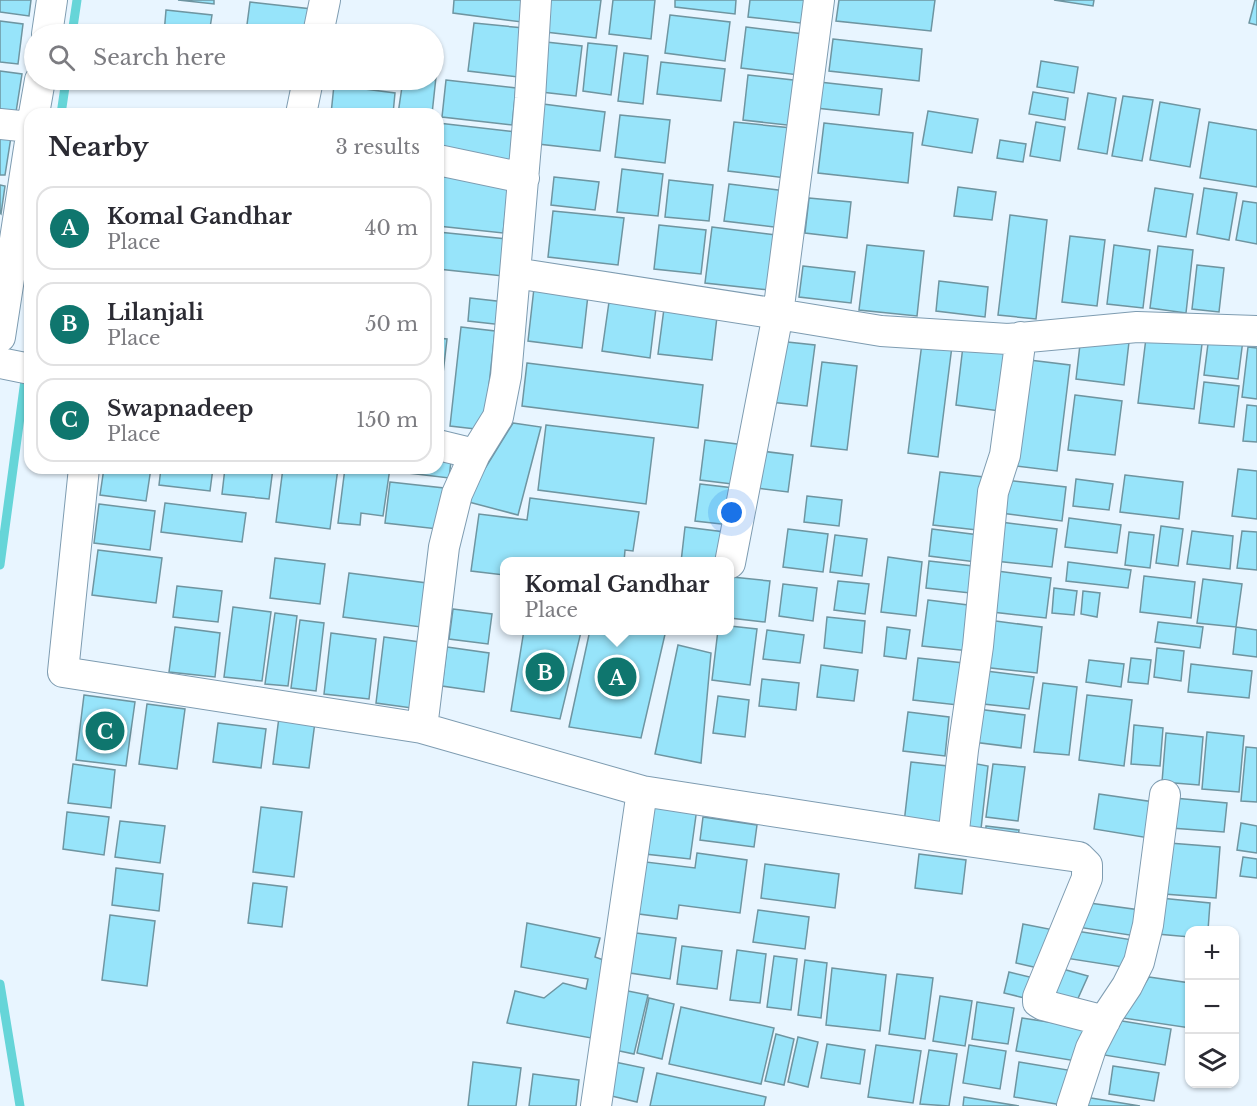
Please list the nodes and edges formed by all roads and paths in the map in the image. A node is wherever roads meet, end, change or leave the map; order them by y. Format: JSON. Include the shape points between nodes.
{"nodes":[{"id":1,"x":52,"y":0,"type":"edge"},
{"id":2,"x":325,"y":0,"type":"edge"},
{"id":3,"x":536,"y":0,"type":"edge"},
{"id":4,"x":819,"y":0,"type":"edge"},
{"id":5,"x":48,"y":24,"type":"edge"},
{"id":6,"x":320,"y":24,"type":"edge"},
{"id":7,"x":38,"y":90,"type":"edge"},
{"id":8,"x":307,"y":90,"type":"edge"},
{"id":9,"x":35,"y":108,"type":"edge"},
{"id":10,"x":302,"y":108,"type":"edge"},
{"id":11,"x":0,"y":124,"type":"edge"},
{"id":12,"x":24,"y":126,"type":"edge"},
{"id":13,"x":444,"y":161,"type":"edge"},
{"id":14,"x":524,"y":177,"type":"junction"},
{"id":15,"x":24,"y":181,"type":"edge"},
{"id":16,"x":515,"y":273,"type":"junction"},
{"id":17,"x":778,"y":314,"type":"junction"},
{"id":18,"x":1257,"y":331,"type":"edge"},
{"id":19,"x":0,"y":337,"type":"edge"},
{"id":20,"x":1021,"y":337,"type":"junction"},
{"id":21,"x":444,"y":446,"type":"edge"},
{"id":22,"x":475,"y":454,"type":"junction"},
{"id":23,"x":83,"y":474,"type":"edge"},
{"id":24,"x":730,"y":557,"type":"edge"},
{"id":25,"x":422,"y":728,"type":"junction"},
{"id":26,"x":642,"y":790,"type":"junction"},
{"id":27,"x":1165,"y":795,"type":"dead end"},
{"id":28,"x":953,"y":839,"type":"junction"},
{"id":29,"x":1105,"y":1021,"type":"junction"},
{"id":30,"x":596,"y":1106,"type":"edge"},
{"id":31,"x":1072,"y":1106,"type":"edge"}],
"edges":[{"from":1,"to":5,"type":"street"},
{"from":2,"to":6,"type":"street"},
{"from":3,"to":14,"type":"street"},
{"from":4,"to":17,"type":"street"},
{"from":7,"to":9,"type":"street"},
{"from":8,"to":10,"type":"street"},
{"from":11,"to":12,"type":"street"},
{"from":13,"to":14,"type":"street"},
{"from":14,"to":16,"type":"street"},
{"from":15,"to":19,"type":"street"},
{"from":16,"to":17,"type":"street"},
{"from":16,"to":22,"type":"street","via":[[506,376],[498,417]]},
{"from":17,"to":20,"type":"street","via":[[881,331]]},
{"from":17,"to":24,"type":"street"},
{"from":18,"to":20,"type":"street","via":[[1137,327]]},
{"from":20,"to":28,"type":"street","via":[[1005,455],[993,492]]},
{"from":21,"to":22,"type":"street"},
{"from":22,"to":25,"type":"street","via":[[458,494],[444,547]]},
{"from":23,"to":25,"type":"street","via":[[63,672]]},
{"from":25,"to":26,"type":"street"},
{"from":26,"to":28,"type":"street"},
{"from":26,"to":30,"type":"street"},
{"from":27,"to":29,"type":"street","via":[[1148,925],[1139,962]]},
{"from":28,"to":29,"type":"street","via":[[1079,857],[1087,865],[1087,878],[1038,1002]]},
{"from":29,"to":31,"type":"street","via":[[1091,1048]]}]}
